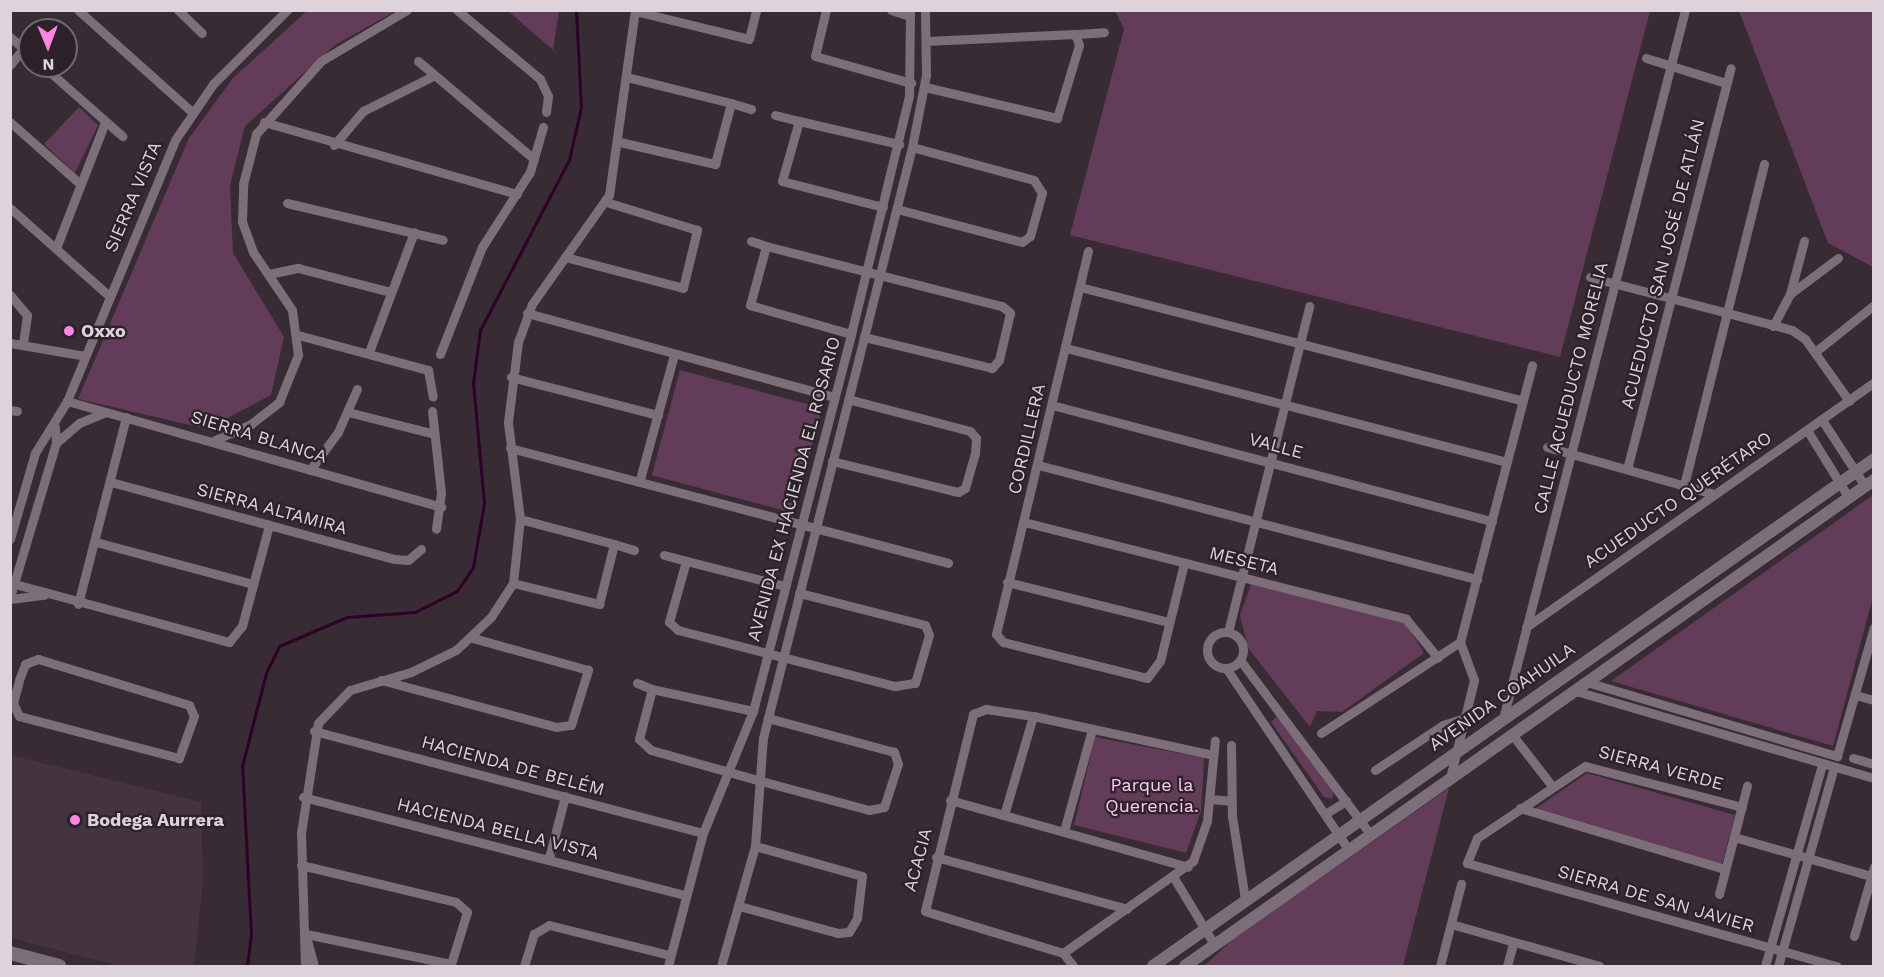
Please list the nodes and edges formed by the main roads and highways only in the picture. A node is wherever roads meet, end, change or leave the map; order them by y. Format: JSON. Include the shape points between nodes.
{"nodes":[{"id":1,"x":10,"y":953,"type":"edge"},
{"id":2,"x":59,"y":966,"type":"edge"}],
"edges":[{"from":1,"to":2,"type":"main road"}]}
